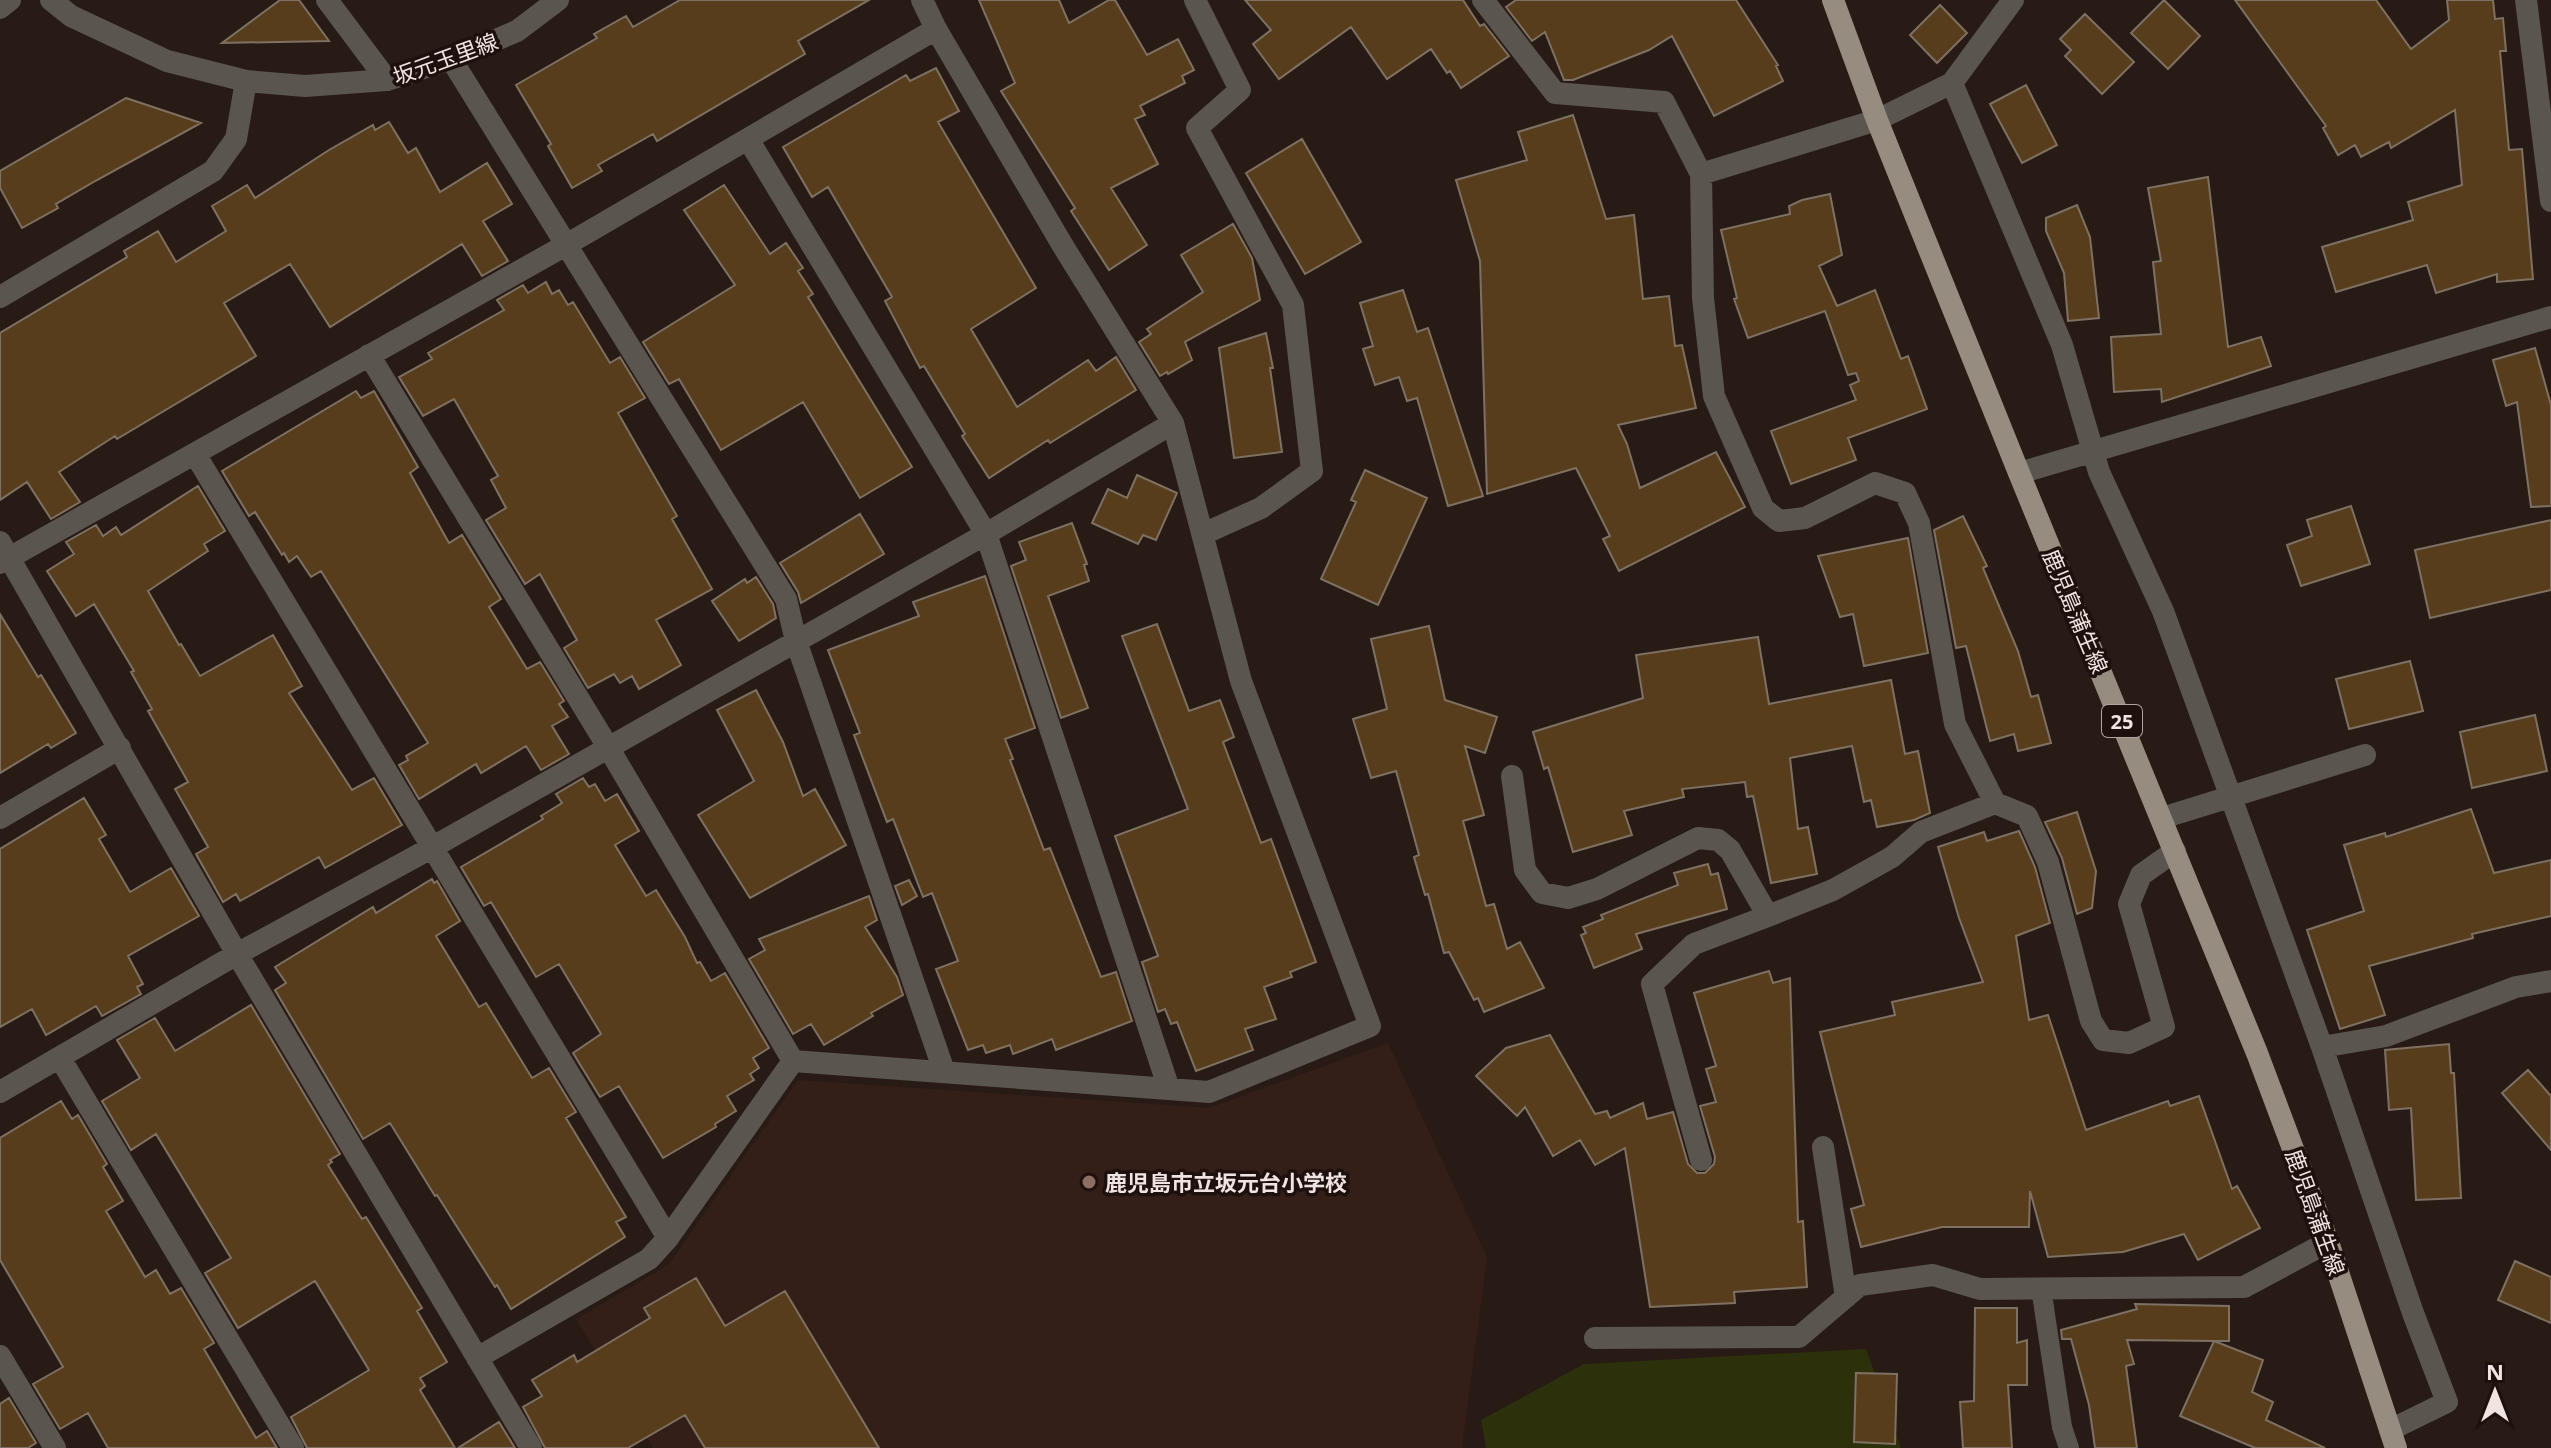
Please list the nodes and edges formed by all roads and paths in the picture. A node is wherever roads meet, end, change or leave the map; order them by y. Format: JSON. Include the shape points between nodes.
{"nodes":[{"id":1,"x":10,"y":0,"type":"edge"},
{"id":2,"x":51,"y":0,"type":"edge"},
{"id":3,"x":327,"y":0,"type":"edge"},
{"id":4,"x":558,"y":0,"type":"edge"},
{"id":5,"x":922,"y":0,"type":"edge"},
{"id":6,"x":1195,"y":0,"type":"edge"},
{"id":7,"x":1483,"y":0,"type":"edge"},
{"id":8,"x":1833,"y":0,"type":"edge"},
{"id":9,"x":2013,"y":0,"type":"edge"},
{"id":10,"x":2526,"y":0,"type":"edge"},
{"id":11,"x":0,"y":8,"type":"edge"},
{"id":12,"x":936,"y":29,"type":"junction"},
{"id":13,"x":451,"y":59,"type":"junction"},
{"id":14,"x":387,"y":80,"type":"junction"},
{"id":15,"x":246,"y":81,"type":"junction"},
{"id":16,"x":1952,"y":83,"type":"junction"},
{"id":17,"x":1877,"y":120,"type":"junction"},
{"id":18,"x":748,"y":139,"type":"junction"},
{"id":19,"x":1701,"y":174,"type":"junction"},
{"id":20,"x":2551,"y":201,"type":"edge"},
{"id":21,"x":566,"y":245,"type":"junction"},
{"id":22,"x":0,"y":297,"type":"edge"},
{"id":23,"x":2551,"y":317,"type":"edge"},
{"id":24,"x":369,"y":355,"type":"junction"},
{"id":25,"x":1173,"y":423,"type":"junction"},
{"id":26,"x":195,"y":454,"type":"junction"},
{"id":27,"x":2019,"y":473,"type":"junction"},
{"id":28,"x":986,"y":534,"type":"junction"},
{"id":29,"x":1203,"y":534,"type":"junction"},
{"id":30,"x":3,"y":554,"type":"edge"},
{"id":31,"x":796,"y":641,"type":"junction"},
{"id":32,"x":608,"y":747,"type":"junction"},
{"id":33,"x":120,"y":748,"type":"junction"},
{"id":34,"x":2365,"y":755,"type":"dead end"},
{"id":35,"x":1512,"y":776,"type":"dead end"},
{"id":36,"x":1995,"y":803,"type":"junction"},
{"id":37,"x":0,"y":818,"type":"edge"},
{"id":38,"x":2162,"y":818,"type":"junction"},
{"id":39,"x":433,"y":847,"type":"junction"},
{"id":40,"x":2175,"y":851,"type":"junction"},
{"id":41,"x":1768,"y":916,"type":"junction"},
{"id":42,"x":237,"y":954,"type":"junction"},
{"id":43,"x":2551,"y":981,"type":"edge"},
{"id":44,"x":2322,"y":1047,"type":"junction"},
{"id":45,"x":60,"y":1058,"type":"junction"},
{"id":46,"x":793,"y":1061,"type":"junction"},
{"id":47,"x":944,"y":1071,"type":"junction"},
{"id":48,"x":1169,"y":1089,"type":"junction"},
{"id":49,"x":0,"y":1092,"type":"edge"},
{"id":50,"x":1823,"y":1147,"type":"dead end"},
{"id":51,"x":1701,"y":1160,"type":"dead end"},
{"id":52,"x":668,"y":1238,"type":"junction"},
{"id":53,"x":2328,"y":1242,"type":"junction"},
{"id":54,"x":2041,"y":1288,"type":"junction"},
{"id":55,"x":1846,"y":1297,"type":"junction"},
{"id":56,"x":1595,"y":1338,"type":"dead end"},
{"id":57,"x":0,"y":1356,"type":"edge"},
{"id":58,"x":477,"y":1358,"type":"junction"},
{"id":59,"x":2393,"y":1439,"type":"edge"},
{"id":60,"x":55,"y":1448,"type":"edge"},
{"id":61,"x":293,"y":1448,"type":"edge"},
{"id":62,"x":531,"y":1448,"type":"edge"},
{"id":63,"x":2069,"y":1448,"type":"edge"}],
"edges":[{"from":1,"to":11,"type":"street"},
{"from":2,"to":15,"type":"street","name":"坂元玉里線","via":[[71,16],[167,61]]},
{"from":3,"to":14,"type":"street"},
{"from":4,"to":13,"type":"street","name":"坂元玉里線","via":[[517,31]]},
{"from":5,"to":12,"type":"street"},
{"from":6,"to":29,"type":"street","via":[[1240,90],[1197,128],[1293,305],[1312,471],[1261,508]]},
{"from":7,"to":19,"type":"street","via":[[1555,93],[1664,102]]},
{"from":8,"to":17,"type":"main road","name":"鹿児島蒲生線","number":"25"},
{"from":9,"to":16,"type":"street"},
{"from":10,"to":20,"type":"street"},
{"from":12,"to":18,"type":"street"},
{"from":12,"to":25,"type":"street"},
{"from":13,"to":14,"type":"street","name":"坂元玉里線"},
{"from":13,"to":21,"type":"street"},
{"from":14,"to":15,"type":"street","name":"坂元玉里線","via":[[305,86]]},
{"from":15,"to":22,"type":"street","via":[[236,139],[213,171]]},
{"from":16,"to":17,"type":"street"},
{"from":16,"to":44,"type":"street","via":[[2062,345],[2099,472],[2163,611]]},
{"from":17,"to":19,"type":"street"},
{"from":17,"to":27,"type":"main road","name":"鹿児島蒲生線","number":"25"},
{"from":18,"to":21,"type":"street"},
{"from":18,"to":28,"type":"street"},
{"from":19,"to":36,"type":"street","via":[[1703,298],[1714,396],[1763,508],[1779,521],[1805,518],[1875,483],[1905,493],[1919,523],[1955,724]]},
{"from":21,"to":24,"type":"street"},
{"from":21,"to":31,"type":"street","via":[[786,599]]},
{"from":23,"to":27,"type":"street"},
{"from":24,"to":26,"type":"street"},
{"from":24,"to":32,"type":"street"},
{"from":25,"to":28,"type":"street"},
{"from":25,"to":29,"type":"street"},
{"from":26,"to":30,"type":"street"},
{"from":26,"to":39,"type":"street"},
{"from":27,"to":38,"type":"main road","name":"鹿児島蒲生線","number":"25"},
{"from":28,"to":31,"type":"street"},
{"from":28,"to":48,"type":"street"},
{"from":29,"to":48,"type":"street","via":[[1241,681],[1370,1026],[1209,1092]]},
{"from":30,"to":33,"type":"street"},
{"from":31,"to":32,"type":"street"},
{"from":31,"to":47,"type":"street"},
{"from":32,"to":39,"type":"street"},
{"from":32,"to":46,"type":"street"},
{"from":33,"to":37,"type":"street"},
{"from":33,"to":42,"type":"street"},
{"from":34,"to":38,"type":"street"},
{"from":35,"to":41,"type":"street","via":[[1525,870],[1542,893],[1568,898],[1698,838],[1718,840],[1730,850]]},
{"from":36,"to":40,"type":"street","via":[[2027,816],[2043,850],[2091,1021],[2103,1040],[2129,1043],[2164,1027],[2129,904],[2141,875]]},
{"from":36,"to":41,"type":"street","via":[[1921,832],[1892,857],[1833,890]]},
{"from":38,"to":40,"type":"main road","name":"鹿児島蒲生線","number":"25"},
{"from":39,"to":42,"type":"street"},
{"from":39,"to":52,"type":"street"},
{"from":40,"to":53,"type":"main road","name":"鹿児島蒲生線","number":"25"},
{"from":41,"to":51,"type":"street","via":[[1694,944],[1652,984]]},
{"from":42,"to":45,"type":"street"},
{"from":42,"to":58,"type":"street"},
{"from":43,"to":44,"type":"street","via":[[2516,987],[2386,1036]]},
{"from":44,"to":59,"type":"street","via":[[2447,1402]]},
{"from":45,"to":49,"type":"street"},
{"from":45,"to":61,"type":"street"},
{"from":46,"to":47,"type":"street"},
{"from":46,"to":52,"type":"street"},
{"from":47,"to":48,"type":"street"},
{"from":50,"to":55,"type":"street"},
{"from":52,"to":58,"type":"street","via":[[649,1259]]},
{"from":53,"to":54,"type":"street","via":[[2244,1287]]},
{"from":53,"to":59,"type":"main road","name":"鹿児島蒲生線","number":"25"},
{"from":54,"to":55,"type":"street","via":[[1980,1289],[1933,1275],[1860,1285]]},
{"from":54,"to":63,"type":"lane"},
{"from":55,"to":56,"type":"street","via":[[1799,1337]]},
{"from":57,"to":60,"type":"street"},
{"from":58,"to":62,"type":"street"}]}
